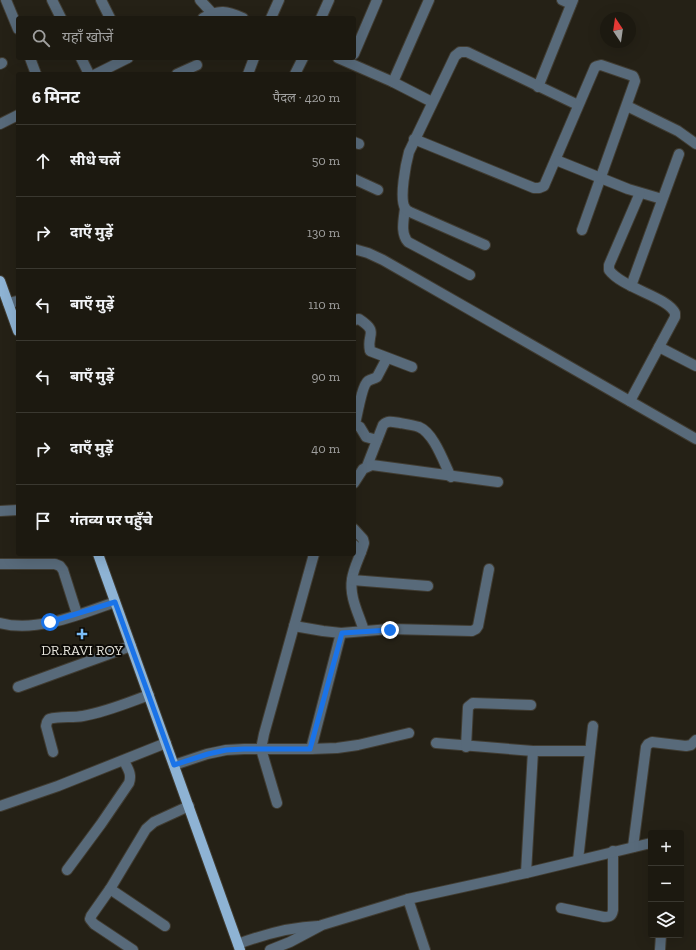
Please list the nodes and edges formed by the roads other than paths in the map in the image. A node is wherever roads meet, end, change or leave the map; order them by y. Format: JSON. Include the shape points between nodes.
{"nodes":[{"id":1,"x":6,"y":0,"type":"edge"},
{"id":2,"x":52,"y":0,"type":"edge"},
{"id":3,"x":101,"y":0,"type":"edge"},
{"id":4,"x":200,"y":0,"type":"edge"},
{"id":5,"x":279,"y":0,"type":"edge"},
{"id":6,"x":328,"y":0,"type":"edge"},
{"id":7,"x":377,"y":0,"type":"edge"},
{"id":8,"x":428,"y":0,"type":"edge"},
{"id":9,"x":562,"y":0,"type":"edge"},
{"id":10,"x":572,"y":2,"type":"edge"},
{"id":11,"x":60,"y":16,"type":"edge"},
{"id":12,"x":109,"y":16,"type":"edge"},
{"id":13,"x":206,"y":16,"type":"edge"},
{"id":14,"x":209,"y":16,"type":"edge"},
{"id":15,"x":238,"y":16,"type":"edge"},
{"id":16,"x":273,"y":16,"type":"edge"},
{"id":17,"x":322,"y":16,"type":"edge"},
{"id":18,"x":16,"y":24,"type":"edge"},
{"id":19,"x":356,"y":49,"type":"edge"},
{"id":20,"x":31,"y":60,"type":"edge"},
{"id":21,"x":82,"y":60,"type":"edge"},
{"id":22,"x":124,"y":60,"type":"edge"},
{"id":23,"x":253,"y":60,"type":"edge"},
{"id":24,"x":302,"y":60,"type":"edge"},
{"id":25,"x":351,"y":61,"type":"edge"},
{"id":26,"x":197,"y":66,"type":"edge"},
{"id":27,"x":35,"y":72,"type":"edge"},
{"id":28,"x":87,"y":72,"type":"edge"},
{"id":29,"x":100,"y":72,"type":"edge"},
{"id":30,"x":182,"y":72,"type":"edge"},
{"id":31,"x":249,"y":72,"type":"edge"},
{"id":32,"x":296,"y":72,"type":"edge"},
{"id":33,"x":393,"y":82,"type":"junction"},
{"id":34,"x":538,"y":87,"type":"junction"},
{"id":35,"x":432,"y":102,"type":"junction"},
{"id":36,"x":578,"y":105,"type":"junction"},
{"id":37,"x":627,"y":106,"type":"junction"},
{"id":38,"x":16,"y":116,"type":"edge"},
{"id":39,"x":0,"y":124,"type":"edge"},
{"id":40,"x":414,"y":139,"type":"junction"},
{"id":41,"x":696,"y":144,"type":"edge"},
{"id":42,"x":679,"y":154,"type":"dead end"},
{"id":43,"x":556,"y":160,"type":"junction"},
{"id":44,"x":600,"y":178,"type":"junction"},
{"id":45,"x":356,"y":180,"type":"edge"},
{"id":46,"x":378,"y":190,"type":"dead end"},
{"id":47,"x":640,"y":193,"type":"junction"},
{"id":48,"x":662,"y":199,"type":"junction"},
{"id":49,"x":405,"y":208,"type":"junction"},
{"id":50,"x":582,"y":230,"type":"dead end"},
{"id":51,"x":485,"y":245,"type":"dead end"},
{"id":52,"x":356,"y":250,"type":"edge"},
{"id":53,"x":470,"y":275,"type":"dead end"},
{"id":54,"x":0,"y":281,"type":"edge"},
{"id":55,"x":631,"y":286,"type":"junction"},
{"id":56,"x":2,"y":292,"type":"edge"},
{"id":57,"x":13,"y":302,"type":"edge"},
{"id":58,"x":16,"y":319,"type":"edge"},
{"id":59,"x":356,"y":320,"type":"edge"},
{"id":60,"x":659,"y":347,"type":"junction"},
{"id":61,"x":387,"y":358,"type":"junction"},
{"id":62,"x":696,"y":366,"type":"edge"},
{"id":63,"x":412,"y":367,"type":"dead end"},
{"id":64,"x":630,"y":400,"type":"junction"},
{"id":65,"x":356,"y":417,"type":"edge"},
{"id":66,"x":356,"y":425,"type":"edge"},
{"id":67,"x":696,"y":439,"type":"edge"},
{"id":68,"x":377,"y":440,"type":"junction"},
{"id":69,"x":367,"y":466,"type":"junction"},
{"id":70,"x":451,"y":477,"type":"junction"},
{"id":71,"x":356,"y":480,"type":"edge"},
{"id":72,"x":498,"y":482,"type":"dead end"},
{"id":73,"x":16,"y":510,"type":"edge"},
{"id":74,"x":0,"y":511,"type":"edge"},
{"id":75,"x":356,"y":531,"type":"edge"},
{"id":76,"x":357,"y":549,"type":"edge"},
{"id":77,"x":99,"y":556,"type":"edge"},
{"id":78,"x":313,"y":556,"type":"edge"},
{"id":79,"x":356,"y":556,"type":"edge"},
{"id":80,"x":0,"y":564,"type":"edge"},
{"id":81,"x":489,"y":569,"type":"dead end"},
{"id":82,"x":352,"y":580,"type":"junction"},
{"id":83,"x":428,"y":586,"type":"dead end"},
{"id":84,"x":115,"y":602,"type":"junction"},
{"id":85,"x":77,"y":614,"type":"junction"},
{"id":86,"x":0,"y":623,"type":"edge"},
{"id":87,"x":294,"y":626,"type":"junction"},
{"id":88,"x":364,"y":631,"type":"junction"},
{"id":89,"x":342,"y":633,"type":"junction"},
{"id":90,"x":131,"y":646,"type":"junction"},
{"id":91,"x":18,"y":687,"type":"dead end"},
{"id":92,"x":149,"y":695,"type":"junction"},
{"id":93,"x":531,"y":705,"type":"dead end"},
{"id":94,"x":592,"y":726,"type":"dead end"},
{"id":95,"x":409,"y":732,"type":"dead end"},
{"id":96,"x":696,"y":740,"type":"edge"},
{"id":97,"x":166,"y":743,"type":"junction"},
{"id":98,"x":436,"y":743,"type":"dead end"},
{"id":99,"x":466,"y":746,"type":"junction"},
{"id":100,"x":310,"y":749,"type":"junction"},
{"id":101,"x":261,"y":750,"type":"junction"},
{"id":102,"x":532,"y":751,"type":"junction"},
{"id":103,"x":590,"y":751,"type":"junction"},
{"id":104,"x":54,"y":752,"type":"dead end"},
{"id":105,"x":124,"y":761,"type":"junction"},
{"id":106,"x":174,"y":765,"type":"junction"},
{"id":107,"x":277,"y":803,"type":"dead end"},
{"id":108,"x":0,"y":806,"type":"edge"},
{"id":109,"x":188,"y":806,"type":"junction"},
{"id":110,"x":648,"y":844,"type":"edge"},
{"id":111,"x":633,"y":847,"type":"junction"},
{"id":112,"x":613,"y":851,"type":"junction"},
{"id":113,"x":578,"y":860,"type":"junction"},
{"id":114,"x":67,"y":870,"type":"dead end"},
{"id":115,"x":526,"y":873,"type":"junction"},
{"id":116,"x":110,"y":889,"type":"junction"},
{"id":117,"x":408,"y":899,"type":"junction"},
{"id":118,"x":561,"y":908,"type":"dead end"},
{"id":119,"x":322,"y":925,"type":"junction"},
{"id":120,"x":165,"y":926,"type":"dead end"},
{"id":121,"x":661,"y":938,"type":"edge"},
{"id":122,"x":239,"y":947,"type":"edge"},
{"id":123,"x":133,"y":950,"type":"edge"},
{"id":124,"x":270,"y":950,"type":"edge"},
{"id":125,"x":425,"y":950,"type":"edge"},
{"id":126,"x":660,"y":950,"type":"edge"}],
"edges":[{"from":1,"to":18,"type":"street"},
{"from":2,"to":11,"type":"street"},
{"from":3,"to":12,"type":"street"},
{"from":4,"to":13,"type":"street"},
{"from":5,"to":16,"type":"street"},
{"from":6,"to":17,"type":"street"},
{"from":7,"to":19,"type":"street"},
{"from":8,"to":33,"type":"street"},
{"from":9,"to":10,"type":"street"},
{"from":10,"to":34,"type":"street"},
{"from":14,"to":15,"type":"street","via":[[221,12]]},
{"from":20,"to":27,"type":"street"},
{"from":21,"to":28,"type":"street"},
{"from":22,"to":29,"type":"street"},
{"from":23,"to":31,"type":"street"},
{"from":24,"to":32,"type":"street"},
{"from":25,"to":33,"type":"street"},
{"from":26,"to":30,"type":"street"},
{"from":33,"to":35,"type":"street"},
{"from":34,"to":35,"type":"street","via":[[467,52],[460,52],[455,56]]},
{"from":34,"to":36,"type":"street"},
{"from":35,"to":40,"type":"street"},
{"from":36,"to":37,"type":"street","via":[[595,67],[599,65],[634,78]]},
{"from":36,"to":43,"type":"street"},
{"from":37,"to":41,"type":"street","via":[[678,131]]},
{"from":37,"to":44,"type":"street"},
{"from":38,"to":39,"type":"street"},
{"from":40,"to":43,"type":"street","via":[[534,188],[544,186]]},
{"from":40,"to":49,"type":"street","via":[[405,164]]},
{"from":42,"to":48,"type":"street"},
{"from":43,"to":44,"type":"street"},
{"from":44,"to":47,"type":"street"},
{"from":44,"to":50,"type":"street"},
{"from":45,"to":46,"type":"street"},
{"from":47,"to":48,"type":"street"},
{"from":47,"to":55,"type":"street","via":[[609,265],[612,274]]},
{"from":48,"to":55,"type":"street"},
{"from":49,"to":51,"type":"street"},
{"from":49,"to":53,"type":"street","via":[[404,238]]},
{"from":52,"to":64,"type":"street","via":[[383,260]]},
{"from":54,"to":56,"type":"main road"},
{"from":55,"to":60,"type":"street","via":[[670,306],[675,313]]},
{"from":56,"to":57,"type":"main road"},
{"from":57,"to":58,"type":"main road"},
{"from":59,"to":61,"type":"street","via":[[369,325],[372,336],[370,351]]},
{"from":60,"to":62,"type":"street"},
{"from":60,"to":64,"type":"street"},
{"from":61,"to":63,"type":"street"},
{"from":61,"to":65,"type":"street","via":[[378,378],[366,384]]},
{"from":64,"to":67,"type":"street"},
{"from":66,"to":68,"type":"street","via":[[366,437]]},
{"from":68,"to":69,"type":"street"},
{"from":68,"to":70,"type":"street","via":[[386,422],[419,427],[433,441]]},
{"from":69,"to":70,"type":"street"},
{"from":69,"to":71,"type":"street"},
{"from":70,"to":72,"type":"street"},
{"from":73,"to":74,"type":"street"},
{"from":75,"to":76,"type":"street","via":[[364,543]]},
{"from":77,"to":84,"type":"main road"},
{"from":78,"to":87,"type":"street"},
{"from":79,"to":82,"type":"street"},
{"from":80,"to":85,"type":"street","via":[[60,566]]},
{"from":81,"to":88,"type":"street","via":[[476,630]]},
{"from":82,"to":83,"type":"street"},
{"from":82,"to":88,"type":"street","via":[[354,604]]},
{"from":84,"to":85,"type":"street"},
{"from":84,"to":90,"type":"main road"},
{"from":85,"to":86,"type":"street","via":[[30,626]]},
{"from":87,"to":89,"type":"street"},
{"from":87,"to":101,"type":"street"},
{"from":88,"to":89,"type":"street"},
{"from":89,"to":100,"type":"street"},
{"from":90,"to":91,"type":"street"},
{"from":90,"to":92,"type":"main road"},
{"from":92,"to":97,"type":"main road"},
{"from":92,"to":104,"type":"street","via":[[100,713],[49,719],[46,726]]},
{"from":93,"to":99,"type":"street","via":[[470,704]]},
{"from":94,"to":103,"type":"street"},
{"from":95,"to":100,"type":"street","via":[[358,745]]},
{"from":96,"to":111,"type":"street","via":[[686,746],[652,742],[646,747]]},
{"from":97,"to":105,"type":"street"},
{"from":97,"to":106,"type":"main road"},
{"from":98,"to":99,"type":"street"},
{"from":99,"to":102,"type":"street"},
{"from":100,"to":101,"type":"street"},
{"from":101,"to":106,"type":"street","via":[[226,750]]},
{"from":101,"to":107,"type":"street"},
{"from":102,"to":103,"type":"street"},
{"from":102,"to":115,"type":"street"},
{"from":103,"to":113,"type":"street"},
{"from":105,"to":108,"type":"street"},
{"from":105,"to":114,"type":"street","via":[[130,773],[129,783]]},
{"from":106,"to":109,"type":"main road"},
{"from":109,"to":116,"type":"street","via":[[154,822],[146,829]]},
{"from":109,"to":122,"type":"main road"},
{"from":110,"to":111,"type":"street"},
{"from":111,"to":112,"type":"street"},
{"from":112,"to":113,"type":"street"},
{"from":112,"to":118,"type":"street","via":[[612,915],[604,917]]},
{"from":113,"to":115,"type":"street"},
{"from":115,"to":117,"type":"street"},
{"from":116,"to":120,"type":"street"},
{"from":116,"to":123,"type":"street","via":[[91,916],[91,922]]},
{"from":117,"to":119,"type":"street"},
{"from":117,"to":125,"type":"street"},
{"from":119,"to":122,"type":"street","via":[[279,930],[258,936]]},
{"from":119,"to":124,"type":"street"},
{"from":121,"to":126,"type":"street"}]}
